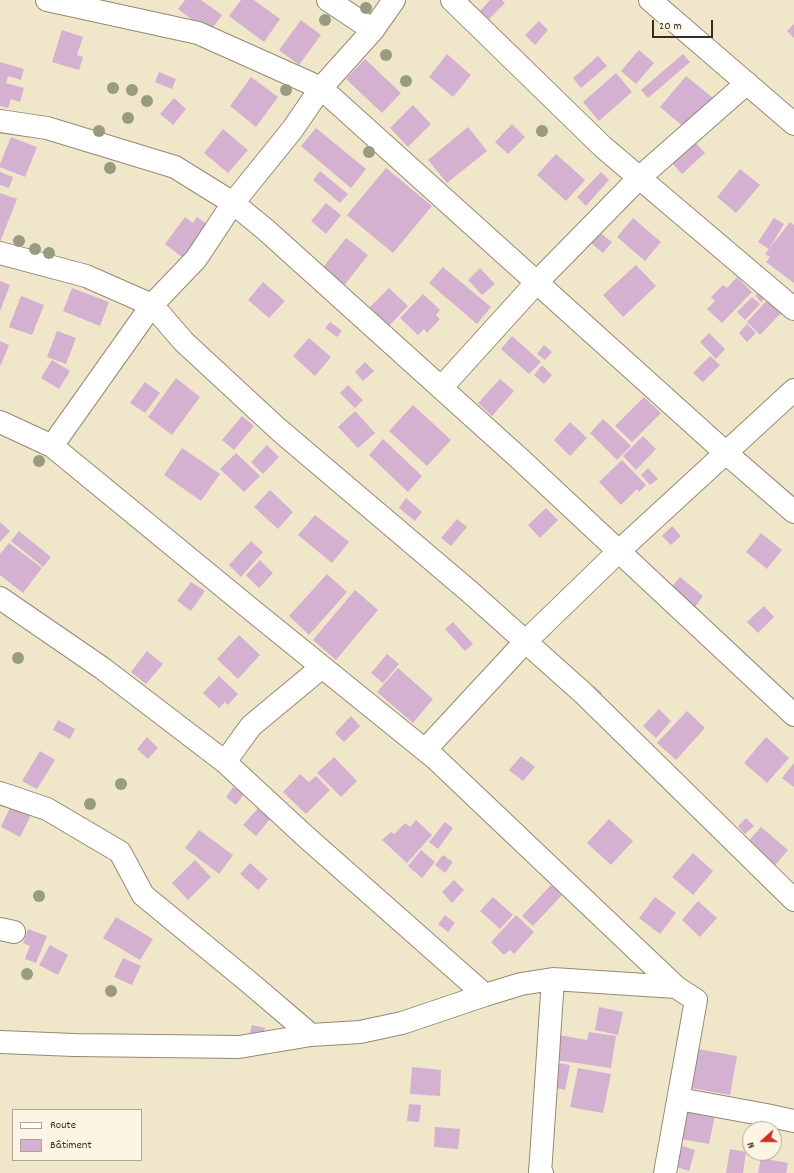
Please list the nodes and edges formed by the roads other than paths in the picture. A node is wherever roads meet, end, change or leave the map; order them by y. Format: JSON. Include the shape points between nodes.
{"nodes":[{"id":1,"x":47,"y":0,"type":"edge"},
{"id":2,"x":328,"y":0,"type":"edge"},
{"id":3,"x":394,"y":0,"type":"edge"},
{"id":4,"x":452,"y":0,"type":"edge"},
{"id":5,"x":650,"y":0,"type":"edge"},
{"id":6,"x":373,"y":30,"type":"junction"},
{"id":7,"x":747,"y":83,"type":"junction"},
{"id":8,"x":320,"y":88,"type":"junction"},
{"id":9,"x":0,"y":121,"type":"edge"},
{"id":10,"x":794,"y":124,"type":"edge"},
{"id":11,"x":639,"y":178,"type":"junction"},
{"id":12,"x":234,"y":203,"type":"junction"},
{"id":13,"x":0,"y":253,"type":"edge"},
{"id":14,"x":537,"y":282,"type":"junction"},
{"id":15,"x":152,"y":305,"type":"junction"},
{"id":16,"x":794,"y":309,"type":"edge"},
{"id":17,"x":441,"y":388,"type":"junction"},
{"id":18,"x":794,"y":390,"type":"edge"},
{"id":19,"x":0,"y":422,"type":"edge"},
{"id":20,"x":52,"y":446,"type":"junction"},
{"id":21,"x":726,"y":453,"type":"junction"},
{"id":22,"x":794,"y":512,"type":"edge"},
{"id":23,"x":619,"y":552,"type":"junction"},
{"id":24,"x":0,"y":598,"type":"edge"},
{"id":25,"x":525,"y":642,"type":"junction"},
{"id":26,"x":322,"y":666,"type":"junction"},
{"id":27,"x":794,"y":715,"type":"edge"},
{"id":28,"x":425,"y":750,"type":"junction"},
{"id":29,"x":225,"y":762,"type":"junction"},
{"id":30,"x":0,"y":792,"type":"edge"},
{"id":31,"x":794,"y":900,"type":"edge"},
{"id":32,"x":553,"y":979,"type":"junction"},
{"id":33,"x":676,"y":986,"type":"junction"},
{"id":34,"x":485,"y":995,"type":"junction"},
{"id":35,"x":311,"y":1035,"type":"junction"},
{"id":36,"x":0,"y":1042,"type":"edge"},
{"id":37,"x":679,"y":1099,"type":"junction"},
{"id":38,"x":794,"y":1121,"type":"edge"},
{"id":39,"x":542,"y":1173,"type":"edge"},
{"id":40,"x":665,"y":1173,"type":"edge"}],
"edges":[{"from":1,"to":8,"type":"street","via":[[198,33]]},
{"from":2,"to":6,"type":"street"},
{"from":3,"to":6,"type":"street"},
{"from":4,"to":11,"type":"street","via":[[603,147]]},
{"from":5,"to":7,"type":"street"},
{"from":6,"to":8,"type":"street"},
{"from":7,"to":10,"type":"street"},
{"from":7,"to":11,"type":"street"},
{"from":8,"to":12,"type":"street","via":[[292,130]]},
{"from":8,"to":14,"type":"street"},
{"from":9,"to":12,"type":"street","via":[[47,128],[175,167]]},
{"from":11,"to":14,"type":"street"},
{"from":11,"to":16,"type":"street"},
{"from":12,"to":15,"type":"street","via":[[196,259]]},
{"from":12,"to":17,"type":"street"},
{"from":13,"to":15,"type":"street","via":[[86,276]]},
{"from":14,"to":17,"type":"street"},
{"from":14,"to":21,"type":"street"},
{"from":15,"to":20,"type":"street"},
{"from":15,"to":25,"type":"street","via":[[184,342],[278,429]]},
{"from":17,"to":23,"type":"street"},
{"from":18,"to":21,"type":"street"},
{"from":19,"to":20,"type":"street"},
{"from":20,"to":26,"type":"street"},
{"from":21,"to":22,"type":"street"},
{"from":21,"to":23,"type":"street"},
{"from":23,"to":25,"type":"street"},
{"from":23,"to":27,"type":"street"},
{"from":24,"to":29,"type":"street","via":[[102,668]]},
{"from":25,"to":28,"type":"street"},
{"from":25,"to":31,"type":"street","via":[[583,693]]},
{"from":26,"to":28,"type":"street"},
{"from":26,"to":29,"type":"street","via":[[251,726]]},
{"from":28,"to":33,"type":"street"},
{"from":29,"to":34,"type":"street"},
{"from":30,"to":35,"type":"street","via":[[47,809],[120,852],[143,895]]},
{"from":32,"to":33,"type":"street"},
{"from":32,"to":34,"type":"street","via":[[521,984]]},
{"from":32,"to":39,"type":"street","via":[[540,1171]]},
{"from":33,"to":37,"type":"street","via":[[696,1000]]},
{"from":34,"to":35,"type":"street","via":[[402,1023],[360,1032]]},
{"from":35,"to":36,"type":"street","via":[[239,1047]]},
{"from":37,"to":38,"type":"street"},
{"from":37,"to":40,"type":"street"}]}
